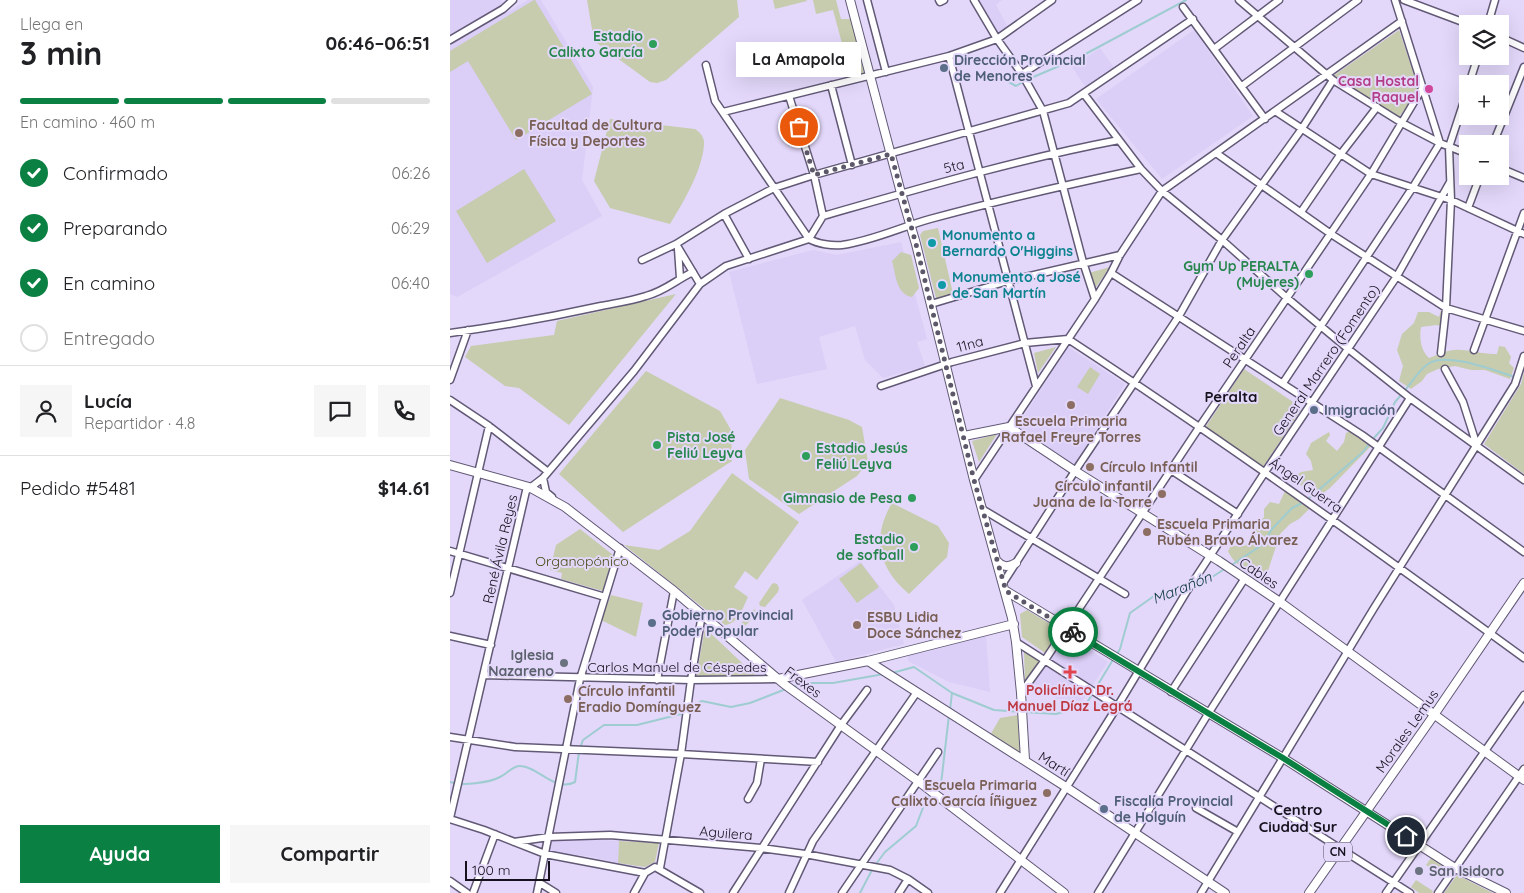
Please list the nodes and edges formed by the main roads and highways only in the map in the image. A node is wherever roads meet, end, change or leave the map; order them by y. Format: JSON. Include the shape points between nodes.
{"nodes":[{"id":1,"x":850,"y":0,"type":"edge"},
{"id":2,"x":964,"y":436,"type":"junction"},
{"id":3,"x":450,"y":465,"type":"edge"},
{"id":4,"x":997,"y":561,"type":"junction"},
{"id":5,"x":1016,"y":563,"type":"road end"},
{"id":6,"x":1524,"y":583,"type":"edge"},
{"id":7,"x":1005,"y":587,"type":"junction"},
{"id":8,"x":1028,"y":605,"type":"junction"},
{"id":9,"x":1013,"y":621,"type":"junction"},
{"id":10,"x":886,"y":656,"type":"junction"},
{"id":11,"x":868,"y":660,"type":"junction"},
{"id":12,"x":880,"y":669,"type":"junction"},
{"id":13,"x":781,"y":682,"type":"junction"},
{"id":14,"x":1434,"y":715,"type":"junction"},
{"id":15,"x":1024,"y":760,"type":"junction"},
{"id":16,"x":1521,"y":778,"type":"edge"},
{"id":17,"x":1366,"y":811,"type":"junction"},
{"id":18,"x":1064,"y":893,"type":"edge"},
{"id":19,"x":1225,"y":893,"type":"edge"},
{"id":20,"x":1309,"y":893,"type":"edge"},
{"id":21,"x":1506,"y":893,"type":"edge"}],
"edges":[{"from":1,"to":2,"type":"main road"},
{"from":2,"to":4,"type":"main road"},
{"from":2,"to":14,"type":"main road","name":"Cables","via":[[1009,427],[1245,578]]},
{"from":3,"to":13,"type":"main road","name":"Frexes","via":[[530,487],[557,501],[674,591]]},
{"from":4,"to":5,"type":"main road","via":[[1005,566]]},
{"from":4,"to":7,"type":"main road"},
{"from":6,"to":14,"type":"main road","name":"Morales Lemus"},
{"from":7,"to":8,"type":"main road"},
{"from":7,"to":9,"type":"main road"},
{"from":8,"to":9,"type":"main road","via":[[1015,608]]},
{"from":8,"to":17,"type":"main road"},
{"from":9,"to":10,"type":"main road","name":"Carlos Manuel de Céspedes"},
{"from":9,"to":15,"type":"main road","via":[[1022,702]]},
{"from":10,"to":11,"type":"main road","name":"Carlos Manuel de Céspedes"},
{"from":10,"to":12,"type":"main road"},
{"from":11,"to":12,"type":"main road","name":"Martí"},
{"from":11,"to":13,"type":"main road","name":"Carlos Manuel de Céspedes"},
{"from":12,"to":15,"type":"main road","name":"Martí"},
{"from":13,"to":18,"type":"main road","name":"Frexes","via":[[918,781]]},
{"from":14,"to":16,"type":"main road","name":"Cables"},
{"from":14,"to":17,"type":"main road","name":"Morales Lemus"},
{"from":15,"to":19,"type":"main road","name":"Martí"},
{"from":17,"to":20,"type":"main road","name":"Morales Lemus","number":"CN"},
{"from":17,"to":21,"type":"main road","via":[[1455,868]]}]}
